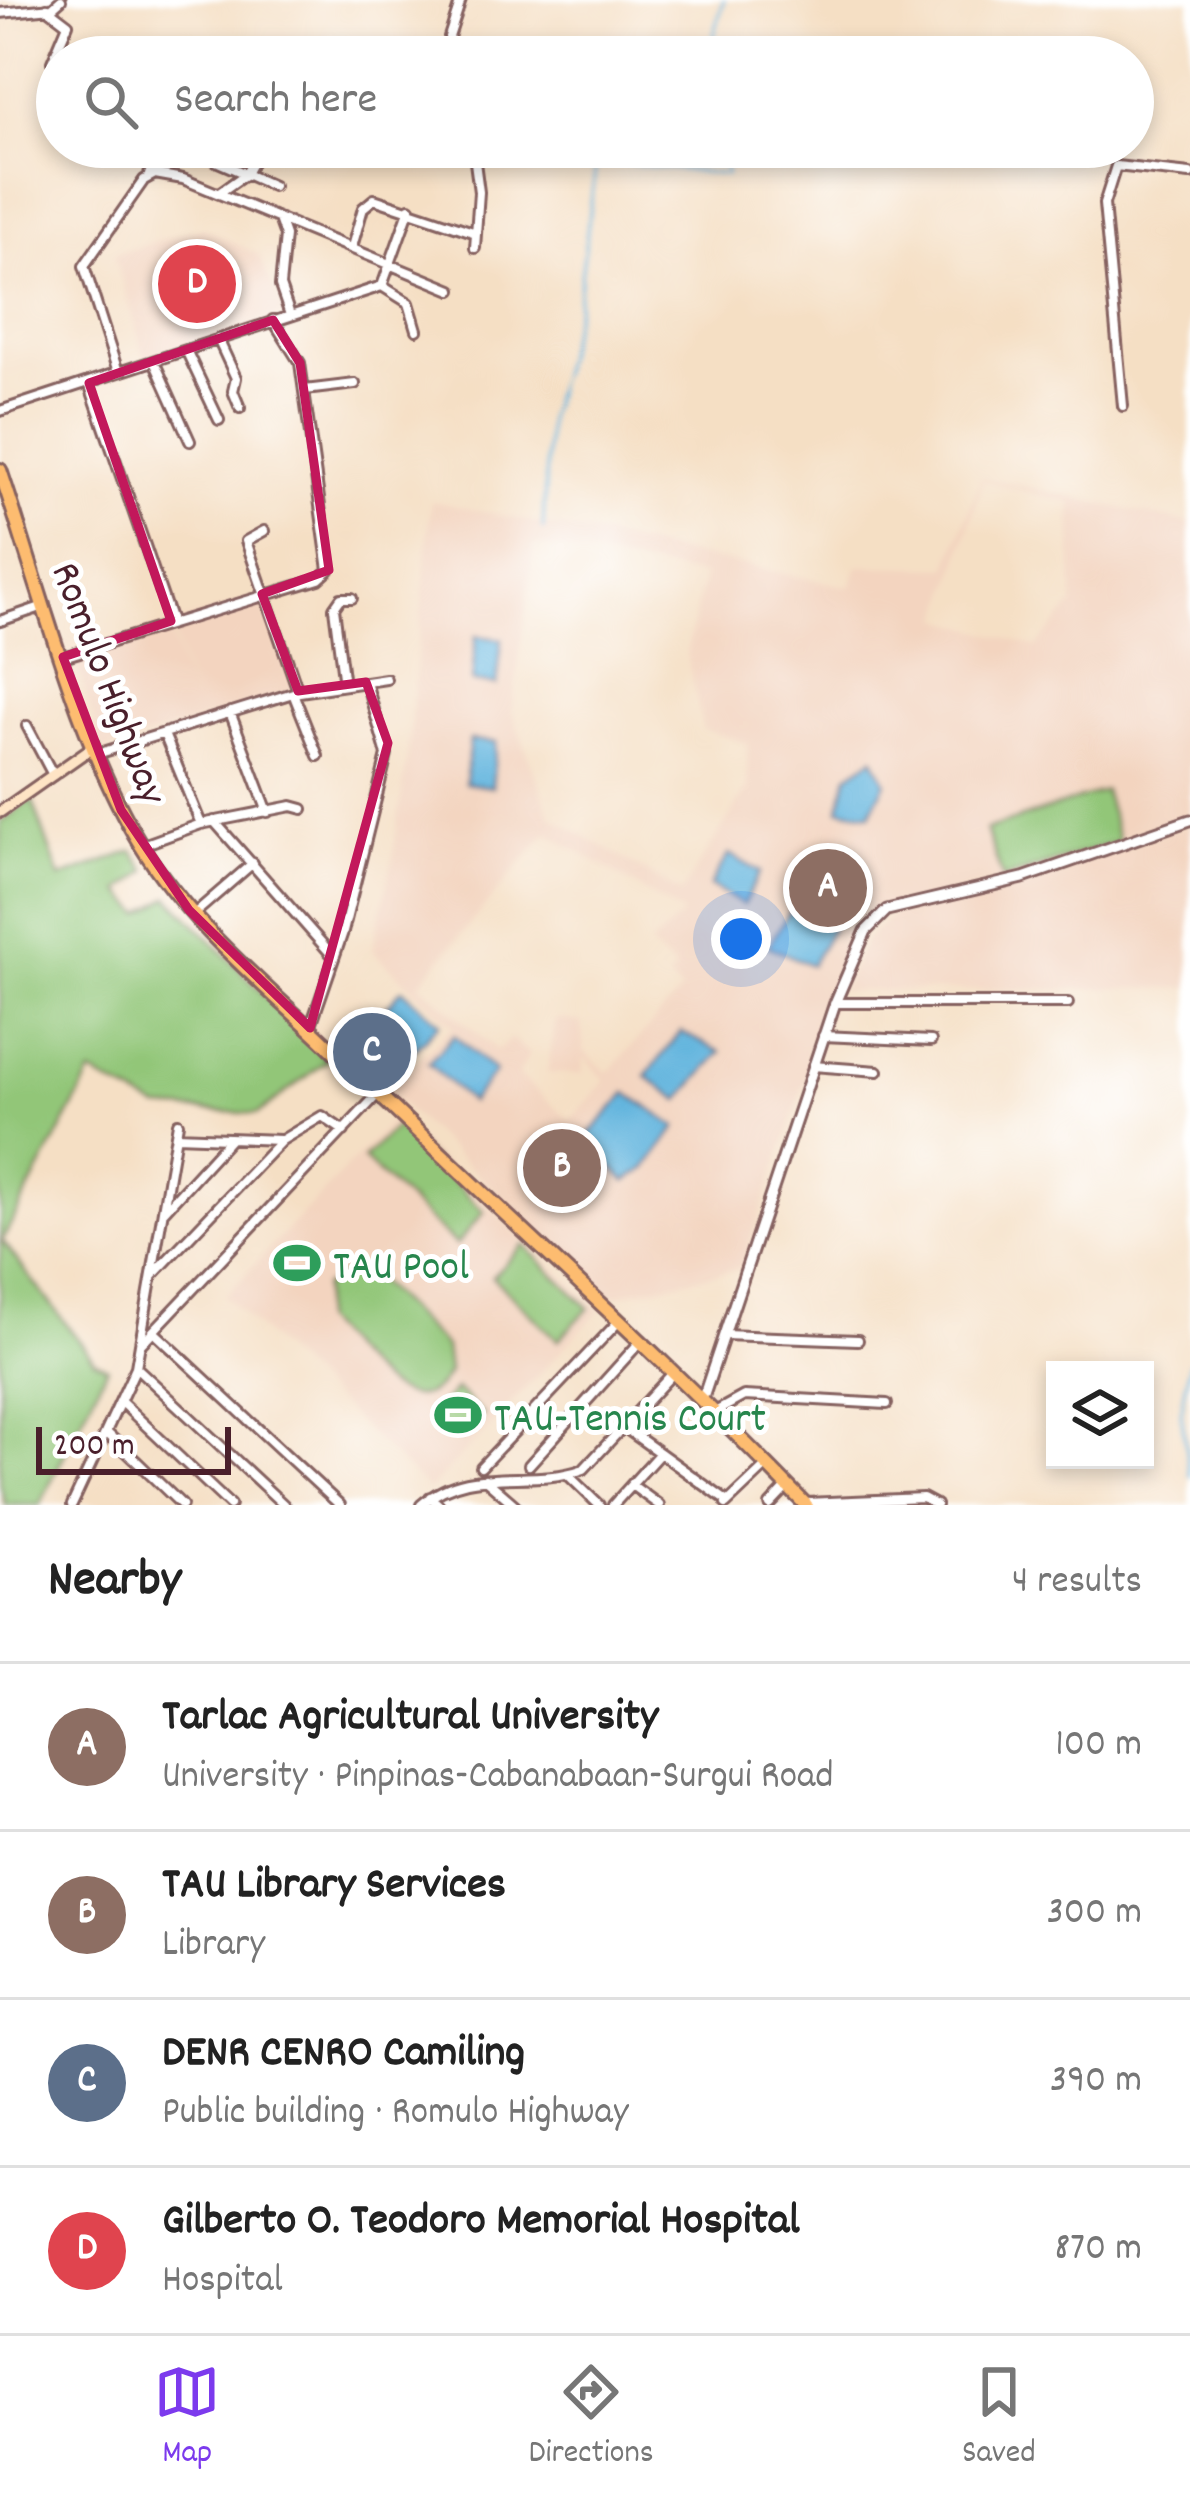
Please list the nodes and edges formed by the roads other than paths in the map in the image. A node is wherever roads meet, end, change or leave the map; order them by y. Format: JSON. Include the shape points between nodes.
{"nodes":[{"id":1,"x":61,"y":0,"type":"edge"},
{"id":2,"x":461,"y":0,"type":"edge"},
{"id":3,"x":47,"y":8,"type":"junction"},
{"id":4,"x":0,"y":13,"type":"edge"},
{"id":5,"x":63,"y":36,"type":"edge"},
{"id":6,"x":448,"y":36,"type":"edge"},
{"id":7,"x":151,"y":168,"type":"edge"},
{"id":8,"x":232,"y":168,"type":"edge"},
{"id":9,"x":249,"y":168,"type":"edge"},
{"id":10,"x":476,"y":168,"type":"edge"},
{"id":11,"x":1115,"y":168,"type":"edge"},
{"id":12,"x":1134,"y":168,"type":"edge"},
{"id":13,"x":246,"y":174,"type":"junction"},
{"id":14,"x":1190,"y":174,"type":"edge"},
{"id":15,"x":149,"y":176,"type":"junction"},
{"id":16,"x":273,"y":185,"type":"dead end"},
{"id":17,"x":218,"y":193,"type":"junction"},
{"id":18,"x":410,"y":208,"type":"junction"},
{"id":19,"x":278,"y":218,"type":"junction"},
{"id":20,"x":301,"y":227,"type":"junction"},
{"id":21,"x":476,"y":233,"type":"junction"},
{"id":22,"x":284,"y":243,"type":"junction"},
{"id":23,"x":352,"y":247,"type":"junction"},
{"id":24,"x":475,"y":248,"type":"dead end"},
{"id":25,"x":389,"y":263,"type":"junction"},
{"id":26,"x":382,"y":286,"type":"junction"},
{"id":27,"x":452,"y":290,"type":"dead end"},
{"id":28,"x":290,"y":315,"type":"junction"},
{"id":29,"x":273,"y":320,"type":"junction"},
{"id":30,"x":417,"y":330,"type":"dead end"},
{"id":31,"x":218,"y":339,"type":"junction"},
{"id":32,"x":186,"y":350,"type":"junction"},
{"id":33,"x":154,"y":361,"type":"junction"},
{"id":34,"x":118,"y":372,"type":"junction"},
{"id":35,"x":89,"y":383,"type":"junction"},
{"id":36,"x":355,"y":384,"type":"dead end"},
{"id":37,"x":305,"y":390,"type":"junction"},
{"id":38,"x":1123,"y":406,"type":"dead end"},
{"id":39,"x":240,"y":408,"type":"dead end"},
{"id":40,"x":0,"y":411,"type":"edge"},
{"id":41,"x":219,"y":420,"type":"dead end"},
{"id":42,"x":190,"y":441,"type":"dead end"},
{"id":43,"x":0,"y":470,"type":"edge"},
{"id":44,"x":5,"y":499,"type":"edge"},
{"id":45,"x":264,"y":531,"type":"dead end"},
{"id":46,"x":262,"y":594,"type":"junction"},
{"id":47,"x":352,"y":598,"type":"dead end"},
{"id":48,"x":45,"y":605,"type":"junction"},
{"id":49,"x":0,"y":621,"type":"edge"},
{"id":50,"x":171,"y":621,"type":"junction"},
{"id":51,"x":64,"y":657,"type":"junction"},
{"id":52,"x":386,"y":680,"type":"dead end"},
{"id":53,"x":366,"y":682,"type":"junction"},
{"id":54,"x":344,"y":685,"type":"junction"},
{"id":55,"x":295,"y":692,"type":"junction"},
{"id":56,"x":230,"y":712,"type":"junction"},
{"id":57,"x":26,"y":726,"type":"dead end"},
{"id":58,"x":164,"y":734,"type":"junction"},
{"id":59,"x":96,"y":750,"type":"junction"},
{"id":60,"x":318,"y":756,"type":"dead end"},
{"id":61,"x":53,"y":775,"type":"junction"},
{"id":62,"x":303,"y":809,"type":"dead end"},
{"id":63,"x":0,"y":812,"type":"edge"},
{"id":64,"x":268,"y":812,"type":"junction"},
{"id":65,"x":1190,"y":820,"type":"edge"},
{"id":66,"x":214,"y":821,"type":"junction"},
{"id":67,"x":201,"y":824,"type":"junction"},
{"id":68,"x":141,"y":846,"type":"junction"},
{"id":69,"x":253,"y":862,"type":"junction"},
{"id":70,"x":193,"y":915,"type":"junction"},
{"id":71,"x":333,"y":956,"type":"junction"},
{"id":72,"x":835,"y":1003,"type":"junction"},
{"id":73,"x":1067,"y":1003,"type":"dead end"},
{"id":74,"x":310,"y":1028,"type":"junction"},
{"id":75,"x":823,"y":1036,"type":"junction"},
{"id":76,"x":931,"y":1041,"type":"dead end"},
{"id":77,"x":813,"y":1066,"type":"junction"},
{"id":78,"x":878,"y":1071,"type":"dead end"},
{"id":79,"x":378,"y":1094,"type":"junction"},
{"id":80,"x":178,"y":1123,"type":"dead end"},
{"id":81,"x":344,"y":1131,"type":"junction"},
{"id":82,"x":176,"y":1136,"type":"junction"},
{"id":83,"x":231,"y":1138,"type":"junction"},
{"id":84,"x":282,"y":1140,"type":"junction"},
{"id":85,"x":162,"y":1213,"type":"junction"},
{"id":86,"x":152,"y":1276,"type":"junction"},
{"id":87,"x":621,"y":1319,"type":"junction"},
{"id":88,"x":154,"y":1331,"type":"junction"},
{"id":89,"x":724,"y":1335,"type":"junction"},
{"id":90,"x":643,"y":1340,"type":"junction"},
{"id":91,"x":858,"y":1340,"type":"dead end"},
{"id":92,"x":140,"y":1345,"type":"junction"},
{"id":93,"x":136,"y":1366,"type":"junction"},
{"id":94,"x":675,"y":1371,"type":"junction"},
{"id":95,"x":703,"y":1399,"type":"junction"},
{"id":96,"x":121,"y":1402,"type":"junction"},
{"id":97,"x":887,"y":1404,"type":"dead end"},
{"id":98,"x":716,"y":1412,"type":"junction"},
{"id":99,"x":625,"y":1428,"type":"junction"},
{"id":100,"x":106,"y":1433,"type":"junction"},
{"id":101,"x":660,"y":1453,"type":"junction"},
{"id":102,"x":529,"y":1465,"type":"dead end"},
{"id":103,"x":767,"y":1465,"type":"junction"},
{"id":104,"x":483,"y":1473,"type":"junction"},
{"id":105,"x":568,"y":1475,"type":"junction"},
{"id":106,"x":633,"y":1486,"type":"junction"},
{"id":107,"x":788,"y":1486,"type":"junction"},
{"id":108,"x":430,"y":1497,"type":"junction"},
{"id":109,"x":727,"y":1503,"type":"edge"},
{"id":110,"x":805,"y":1504,"type":"edge"},
{"id":111,"x":72,"y":1505,"type":"edge"},
{"id":112,"x":182,"y":1505,"type":"edge"},
{"id":113,"x":230,"y":1505,"type":"edge"},
{"id":114,"x":284,"y":1505,"type":"edge"},
{"id":115,"x":340,"y":1505,"type":"edge"},
{"id":116,"x":421,"y":1505,"type":"edge"},
{"id":117,"x":439,"y":1505,"type":"edge"},
{"id":118,"x":515,"y":1505,"type":"edge"},
{"id":119,"x":599,"y":1505,"type":"edge"},
{"id":120,"x":613,"y":1505,"type":"edge"},
{"id":121,"x":659,"y":1505,"type":"edge"},
{"id":122,"x":770,"y":1505,"type":"edge"},
{"id":123,"x":936,"y":1505,"type":"edge"}],
"edges":[{"from":1,"to":3,"type":"street"},
{"from":2,"to":6,"type":"street"},
{"from":3,"to":4,"type":"street"},
{"from":3,"to":5,"type":"street","via":[[68,24]]},
{"from":7,"to":15,"type":"street"},
{"from":8,"to":13,"type":"street"},
{"from":9,"to":13,"type":"street"},
{"from":10,"to":21,"type":"street"},
{"from":11,"to":38,"type":"street","via":[[1105,227]]},
{"from":12,"to":14,"type":"street"},
{"from":13,"to":16,"type":"street"},
{"from":13,"to":17,"type":"street"},
{"from":15,"to":17,"type":"street"},
{"from":15,"to":34,"type":"street","via":[[84,266]]},
{"from":17,"to":19,"type":"street"},
{"from":18,"to":21,"type":"street"},
{"from":18,"to":23,"type":"street","via":[[366,201]]},
{"from":18,"to":25,"type":"street"},
{"from":19,"to":20,"type":"street"},
{"from":19,"to":22,"type":"street"},
{"from":20,"to":22,"type":"street"},
{"from":20,"to":23,"type":"street"},
{"from":21,"to":24,"type":"street"},
{"from":22,"to":28,"type":"street","via":[[280,286]]},
{"from":23,"to":25,"type":"street"},
{"from":25,"to":26,"type":"street"},
{"from":25,"to":27,"type":"street"},
{"from":26,"to":28,"type":"street"},
{"from":26,"to":30,"type":"street","via":[[409,303]]},
{"from":28,"to":29,"type":"street"},
{"from":29,"to":31,"type":"street"},
{"from":29,"to":37,"type":"street","via":[[296,350]]},
{"from":31,"to":32,"type":"street"},
{"from":31,"to":39,"type":"street"},
{"from":32,"to":33,"type":"street"},
{"from":32,"to":41,"type":"street"},
{"from":33,"to":34,"type":"street"},
{"from":33,"to":42,"type":"street"},
{"from":34,"to":35,"type":"street"},
{"from":35,"to":40,"type":"street"},
{"from":35,"to":50,"type":"street"},
{"from":36,"to":37,"type":"street"},
{"from":37,"to":46,"type":"street","via":[[329,570]]},
{"from":43,"to":44,"type":"highway","name":"Romulo Highway"},
{"from":44,"to":48,"type":"highway","name":"Romulo Highway"},
{"from":45,"to":46,"type":"street","via":[[246,541]]},
{"from":46,"to":50,"type":"street"},
{"from":46,"to":55,"type":"street"},
{"from":47,"to":54,"type":"street","via":[[334,608]]},
{"from":48,"to":49,"type":"street"},
{"from":48,"to":51,"type":"highway","name":"Romulo Highway"},
{"from":50,"to":51,"type":"street"},
{"from":51,"to":59,"type":"highway","name":"Romulo Highway"},
{"from":52,"to":53,"type":"street"},
{"from":53,"to":54,"type":"street"},
{"from":53,"to":71,"type":"street","via":[[387,754]]},
{"from":54,"to":55,"type":"street"},
{"from":55,"to":56,"type":"street"},
{"from":55,"to":60,"type":"street"},
{"from":56,"to":58,"type":"street"},
{"from":56,"to":64,"type":"street"},
{"from":57,"to":61,"type":"street"},
{"from":58,"to":59,"type":"street"},
{"from":58,"to":67,"type":"street"},
{"from":59,"to":61,"type":"main road"},
{"from":59,"to":68,"type":"highway","name":"Romulo Highway"},
{"from":61,"to":63,"type":"main road"},
{"from":62,"to":64,"type":"street"},
{"from":64,"to":66,"type":"street"},
{"from":65,"to":72,"type":"street","via":[[1023,878],[887,910],[866,931]]},
{"from":66,"to":67,"type":"street"},
{"from":66,"to":69,"type":"street"},
{"from":67,"to":68,"type":"street"},
{"from":68,"to":70,"type":"highway","name":"Romulo Highway"},
{"from":69,"to":70,"type":"street"},
{"from":69,"to":71,"type":"street"},
{"from":70,"to":74,"type":"highway","name":"Romulo Highway"},
{"from":71,"to":74,"type":"street"},
{"from":72,"to":73,"type":"street"},
{"from":72,"to":75,"type":"street"},
{"from":74,"to":79,"type":"highway","name":"Romulo Highway"},
{"from":75,"to":76,"type":"street"},
{"from":75,"to":77,"type":"street"},
{"from":77,"to":78,"type":"street"},
{"from":77,"to":89,"type":"street"},
{"from":79,"to":81,"type":"street"},
{"from":79,"to":87,"type":"highway","name":"Romulo Highway"},
{"from":80,"to":82,"type":"street"},
{"from":81,"to":84,"type":"street","via":[[322,1116]]},
{"from":81,"to":88,"type":"street"},
{"from":82,"to":83,"type":"street"},
{"from":82,"to":85,"type":"street"},
{"from":83,"to":84,"type":"street"},
{"from":83,"to":85,"type":"street"},
{"from":84,"to":86,"type":"street"},
{"from":85,"to":86,"type":"street"},
{"from":86,"to":92,"type":"street"},
{"from":87,"to":90,"type":"highway","name":"Romulo Highway"},
{"from":87,"to":104,"type":"street"},
{"from":88,"to":92,"type":"street"},
{"from":88,"to":115,"type":"street"},
{"from":89,"to":91,"type":"street"},
{"from":89,"to":95,"type":"street"},
{"from":90,"to":94,"type":"highway","name":"Romulo Highway"},
{"from":90,"to":102,"type":"street"},
{"from":92,"to":93,"type":"street"},
{"from":93,"to":96,"type":"street"},
{"from":93,"to":114,"type":"street"},
{"from":94,"to":95,"type":"highway","name":"Romulo Highway"},
{"from":94,"to":99,"type":"street"},
{"from":95,"to":98,"type":"highway","name":"Romulo Highway"},
{"from":96,"to":100,"type":"street"},
{"from":96,"to":113,"type":"street"},
{"from":97,"to":98,"type":"street","via":[[744,1396]]},
{"from":98,"to":103,"type":"highway","name":"Romulo Highway"},
{"from":99,"to":101,"type":"street"},
{"from":99,"to":105,"type":"street","via":[[595,1461]]},
{"from":100,"to":111,"type":"street"},
{"from":100,"to":112,"type":"street"},
{"from":101,"to":106,"type":"street"},
{"from":101,"to":109,"type":"street"},
{"from":103,"to":107,"type":"highway","name":"Romulo Highway"},
{"from":103,"to":109,"type":"street"},
{"from":104,"to":105,"type":"street"},
{"from":104,"to":108,"type":"street"},
{"from":104,"to":118,"type":"street"},
{"from":105,"to":119,"type":"street"},
{"from":106,"to":120,"type":"street"},
{"from":106,"to":121,"type":"street"},
{"from":107,"to":110,"type":"highway","name":"Romulo Highway"},
{"from":107,"to":122,"type":"street"},
{"from":108,"to":116,"type":"street"},
{"from":108,"to":117,"type":"street"},
{"from":110,"to":123,"type":"street","via":[[923,1498]]}]}
